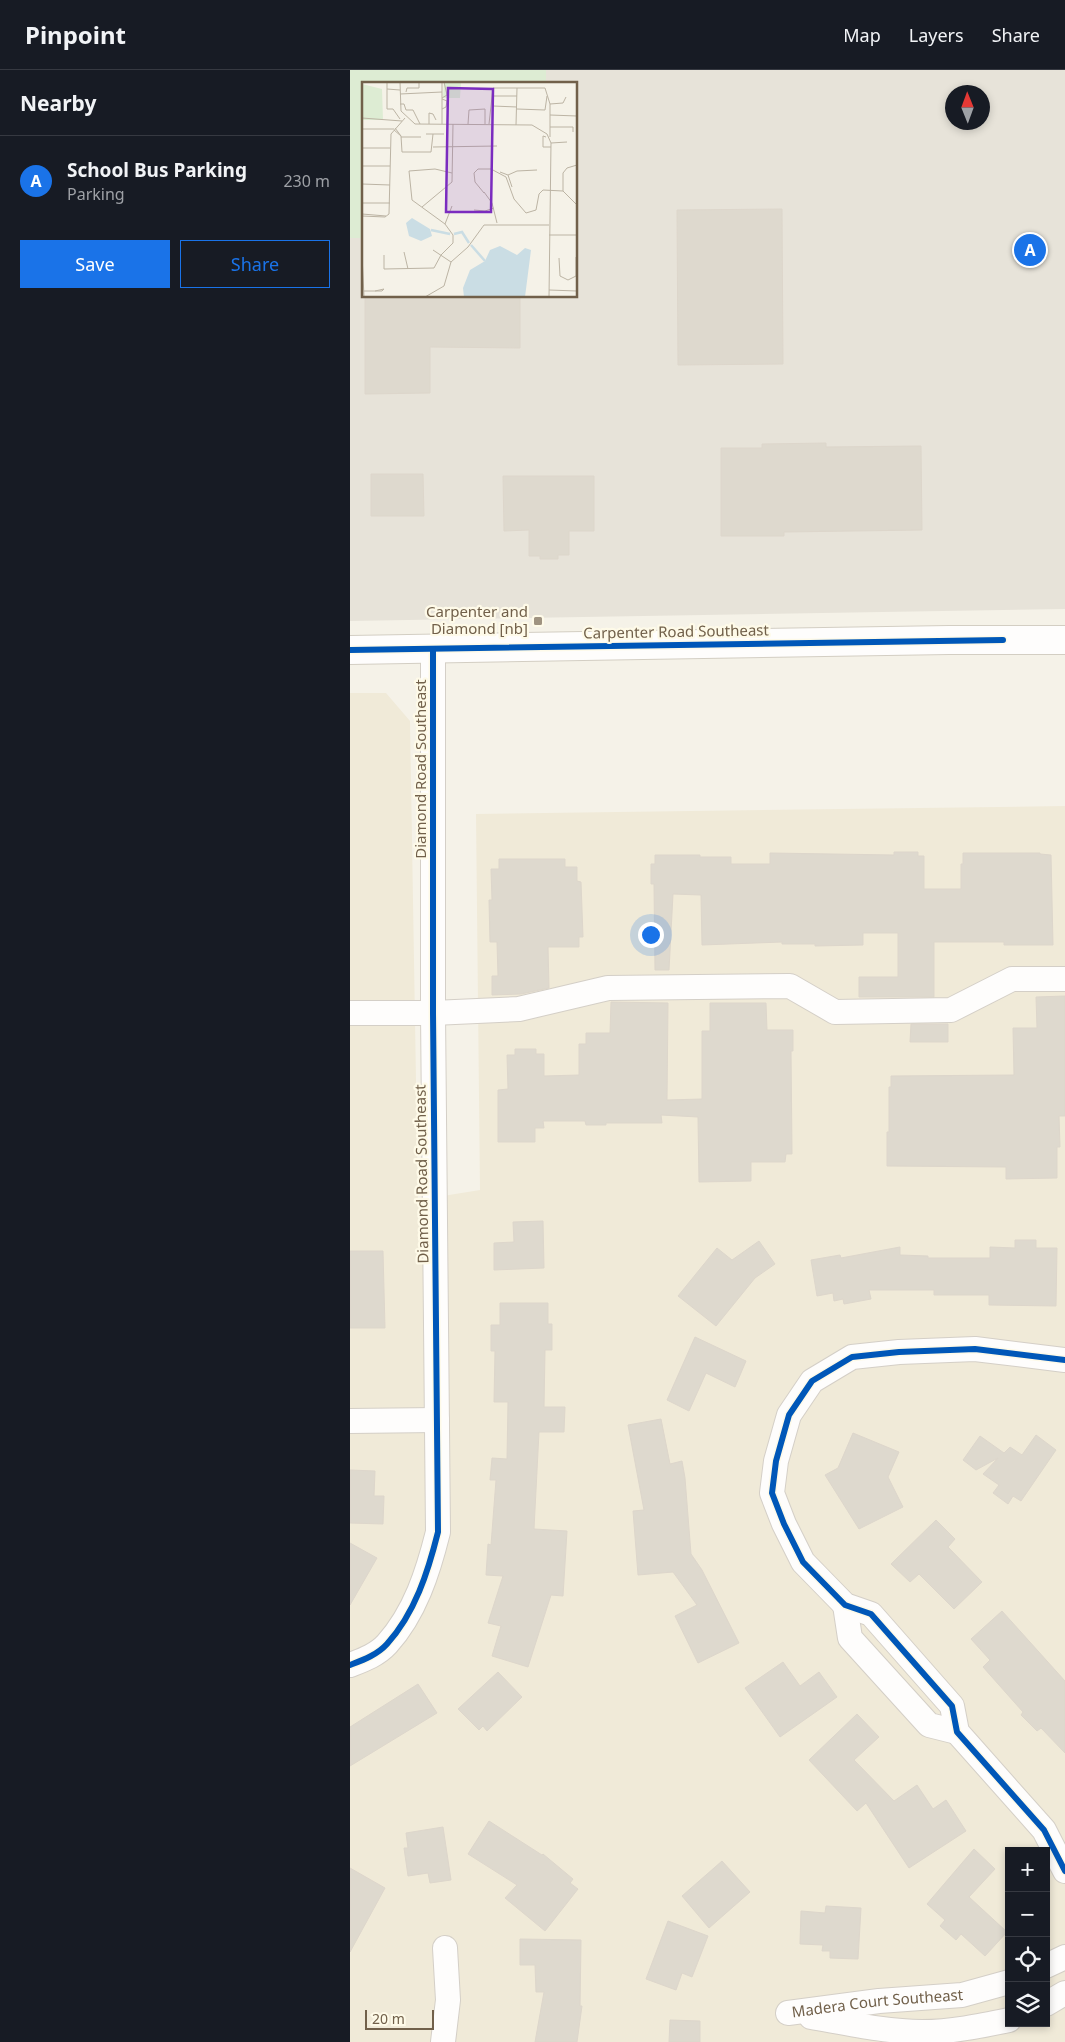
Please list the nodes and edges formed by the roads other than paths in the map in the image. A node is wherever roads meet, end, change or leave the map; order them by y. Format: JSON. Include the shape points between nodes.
{"nodes":[{"id":1,"x":1065,"y":640,"type":"edge"},
{"id":2,"x":434,"y":649,"type":"junction"},
{"id":3,"x":350,"y":650,"type":"edge"},
{"id":4,"x":1065,"y":979,"type":"edge"},
{"id":5,"x":350,"y":1013,"type":"edge"},
{"id":6,"x":433,"y":1013,"type":"junction"},
{"id":7,"x":1064,"y":1361,"type":"edge"},
{"id":8,"x":437,"y":1420,"type":"junction"},
{"id":9,"x":350,"y":1421,"type":"edge"},
{"id":10,"x":845,"y":1605,"type":"junction"},
{"id":11,"x":350,"y":1665,"type":"edge"},
{"id":12,"x":957,"y":1732,"type":"junction"},
{"id":13,"x":1065,"y":1871,"type":"edge"},
{"id":14,"x":445,"y":1948,"type":"dead end"},
{"id":15,"x":1065,"y":1958,"type":"edge"},
{"id":16,"x":1050,"y":1964,"type":"edge"},
{"id":17,"x":1005,"y":1984,"type":"edge"},
{"id":18,"x":1065,"y":1993,"type":"edge"},
{"id":19,"x":1050,"y":2002,"type":"edge"},
{"id":20,"x":1005,"y":2021,"type":"edge"},
{"id":21,"x":443,"y":2042,"type":"edge"}],
"edges":[{"from":1,"to":2,"type":"street","name":"Carpenter Road Southeast"},
{"from":2,"to":3,"type":"street","name":"Carpenter Road Southeast"},
{"from":2,"to":6,"type":"street","name":"Diamond Road Southeast"},
{"from":4,"to":6,"type":"street","via":[[1012,979],[951,1010],[835,1012],[790,986],[608,988],[520,1009]]},
{"from":5,"to":6,"type":"street"},
{"from":6,"to":8,"type":"street","name":"Diamond Road Southeast"},
{"from":7,"to":10,"type":"street","via":[[975,1349],[899,1352],[852,1357],[812,1382],[789,1415],[776,1461],[772,1493],[803,1562]]},
{"from":8,"to":9,"type":"street"},
{"from":8,"to":11,"type":"street","name":"Diamond Road Southeast","via":[[438,1532],[430,1563],[411,1610],[386,1644],[370,1657]]},
{"from":10,"to":12,"type":"street","via":[[871,1614],[946,1699],[952,1706]]},
{"from":10,"to":12,"type":"street","via":[[850,1638],[929,1724]]},
{"from":12,"to":13,"type":"street","via":[[1044,1830]]},
{"from":14,"to":21,"type":"street","via":[[448,2000]]},
{"from":15,"to":16,"type":"street"},
{"from":17,"to":20,"type":"street","name":"Madera Court Southeast","via":[[962,1995],[879,2001],[788,2013],[921,2032],[975,2028]]},
{"from":18,"to":19,"type":"street"}]}
